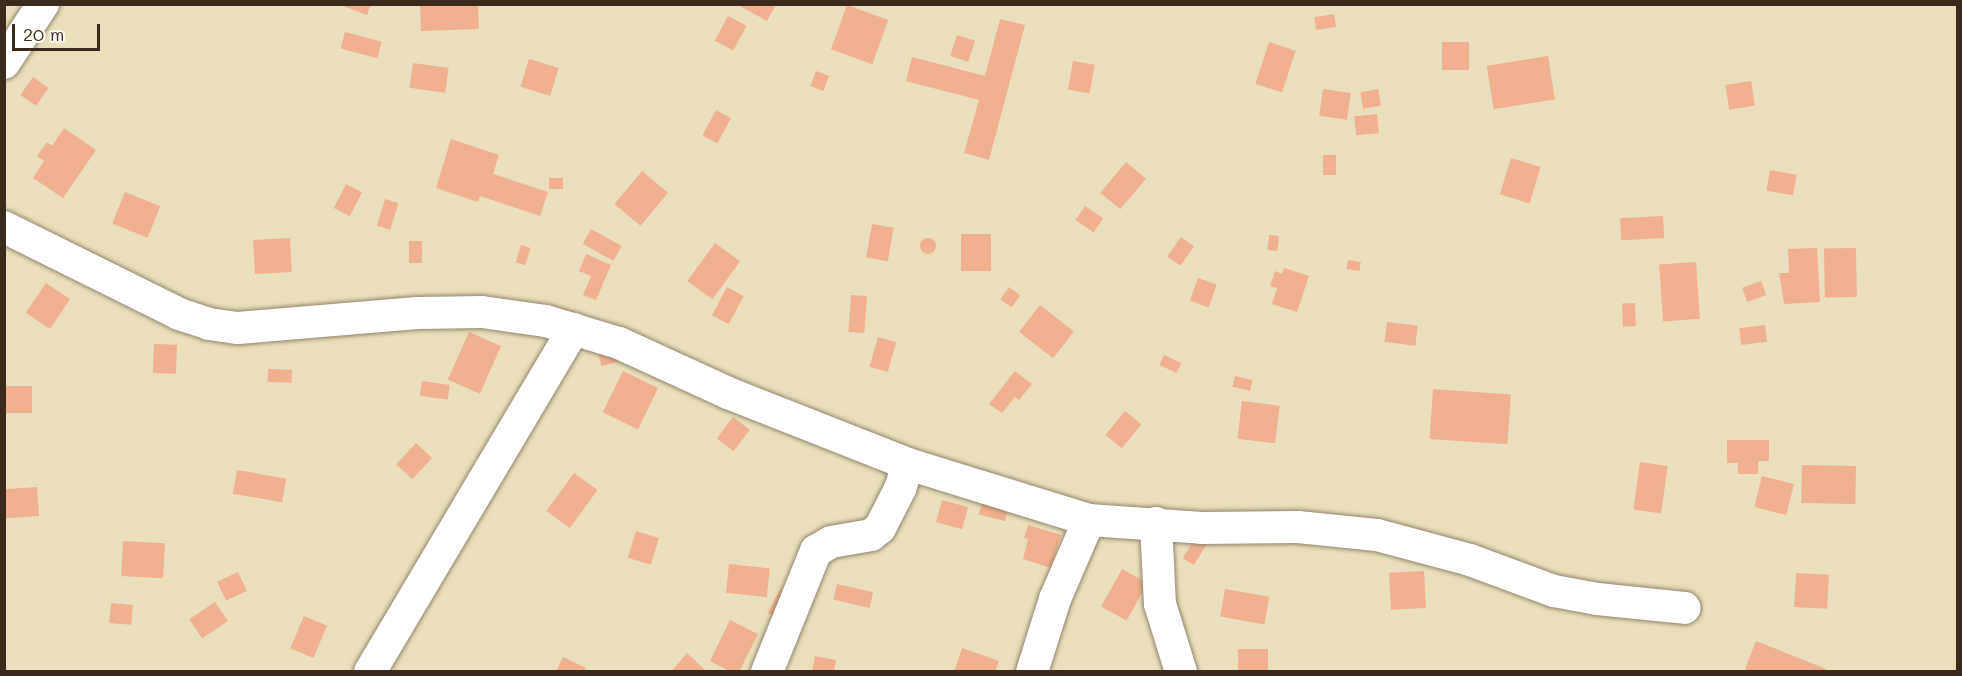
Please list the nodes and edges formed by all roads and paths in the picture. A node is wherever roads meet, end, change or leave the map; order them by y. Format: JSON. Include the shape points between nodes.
{"nodes":[{"id":1,"x":44,"y":4,"type":"edge"},
{"id":2,"x":4,"y":63,"type":"edge"},
{"id":3,"x":4,"y":227,"type":"edge"},
{"id":4,"x":574,"y":329,"type":"junction"},
{"id":5,"x":908,"y":464,"type":"junction"},
{"id":6,"x":1089,"y":520,"type":"junction"},
{"id":7,"x":1156,"y":523,"type":"junction"},
{"id":8,"x":1685,"y":608,"type":"dead end"},
{"id":9,"x":370,"y":672,"type":"edge"},
{"id":10,"x":766,"y":672,"type":"edge"},
{"id":11,"x":1032,"y":672,"type":"edge"},
{"id":12,"x":1181,"y":672,"type":"edge"}],
"edges":[{"from":1,"to":2,"type":"street"},
{"from":3,"to":4,"type":"street","via":[[179,314],[209,324],[238,328],[417,313],[482,312]]},
{"from":4,"to":5,"type":"street","via":[[620,343],[728,393]]},
{"from":4,"to":9,"type":"street"},
{"from":5,"to":6,"type":"street"},
{"from":5,"to":10,"type":"street","via":[[880,528],[871,534],[831,542],[816,551]]},
{"from":6,"to":7,"type":"street"},
{"from":6,"to":11,"type":"street","via":[[1055,599]]},
{"from":7,"to":8,"type":"street","via":[[1202,528],[1298,527],[1377,535],[1470,560],[1554,591]]},
{"from":7,"to":12,"type":"street","via":[[1160,604]]}]}
